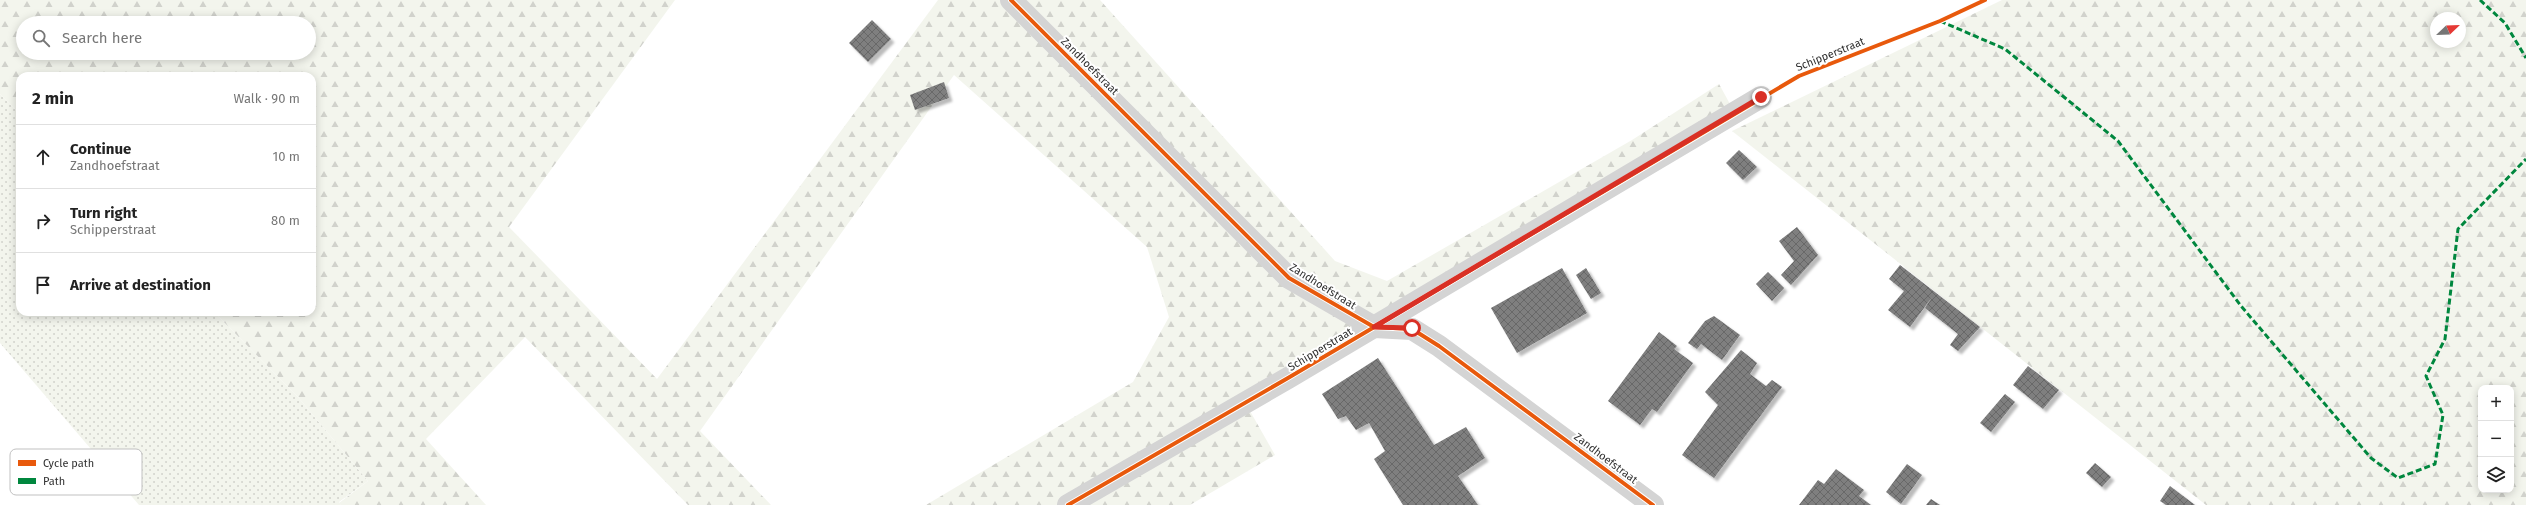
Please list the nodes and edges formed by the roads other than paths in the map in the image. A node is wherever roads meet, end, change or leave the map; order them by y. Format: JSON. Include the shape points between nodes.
{"nodes":[{"id":1,"x":1011,"y":0,"type":"edge"},
{"id":2,"x":1761,"y":97,"type":"dead end"},
{"id":3,"x":1374,"y":327,"type":"junction"},
{"id":4,"x":1068,"y":505,"type":"edge"},
{"id":5,"x":1653,"y":505,"type":"edge"}],
"edges":[{"from":1,"to":3,"type":"street","name":"Zandhoefstraat","via":[[1289,278]]},
{"from":2,"to":3,"type":"street","name":"Schipperstraat"},
{"from":3,"to":4,"type":"street","name":"Schipperstraat"},
{"from":3,"to":5,"type":"street","name":"Zandhoefstraat","via":[[1412,328]]}]}
